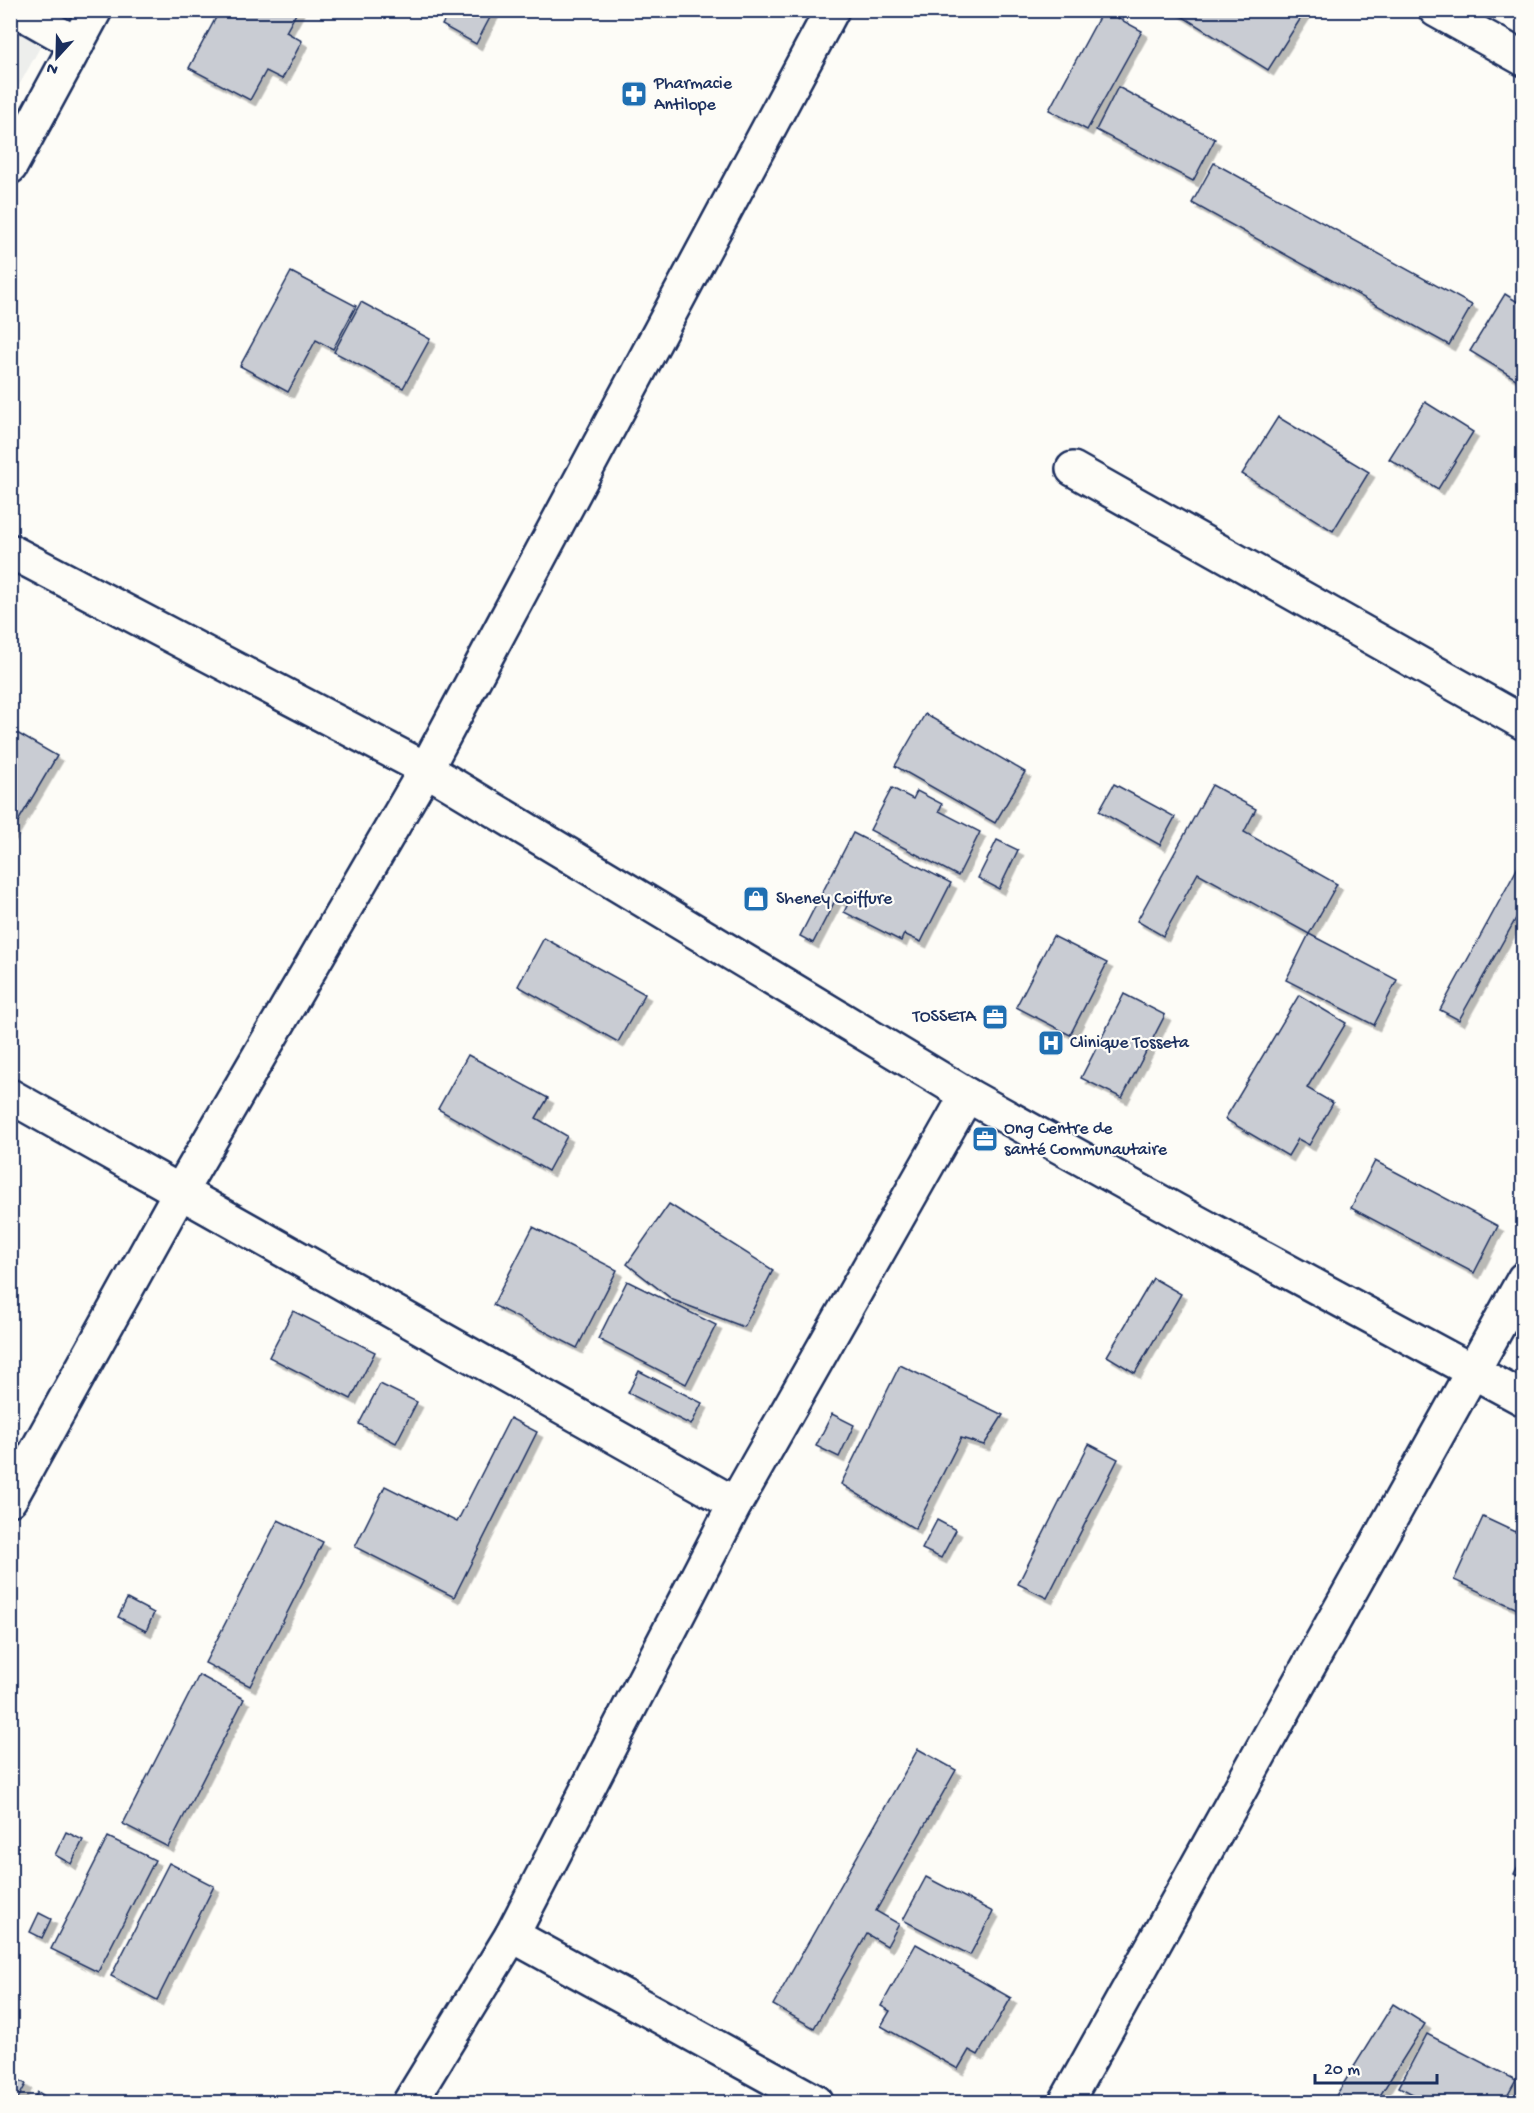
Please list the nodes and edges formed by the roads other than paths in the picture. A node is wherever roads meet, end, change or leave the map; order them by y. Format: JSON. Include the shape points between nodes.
{"nodes":[{"id":1,"x":17,"y":10,"type":"edge"},
{"id":2,"x":94,"y":10,"type":"edge"},
{"id":3,"x":832,"y":10,"type":"edge"},
{"id":4,"x":1436,"y":10,"type":"edge"},
{"id":5,"x":77,"y":44,"type":"junction"},
{"id":6,"x":1524,"y":59,"type":"edge"},
{"id":7,"x":10,"y":167,"type":"edge"},
{"id":8,"x":1073,"y":469,"type":"dead end"},
{"id":9,"x":10,"y":551,"type":"edge"},
{"id":10,"x":1524,"y":723,"type":"edge"},
{"id":11,"x":426,"y":769,"type":"junction"},
{"id":12,"x":967,"y":1095,"type":"junction"},
{"id":13,"x":10,"y":1096,"type":"edge"},
{"id":14,"x":180,"y":1192,"type":"junction"},
{"id":15,"x":1524,"y":1279,"type":"edge"},
{"id":16,"x":1472,"y":1372,"type":"junction"},
{"id":17,"x":1524,"y":1399,"type":"edge"},
{"id":18,"x":10,"y":1498,"type":"edge"},
{"id":19,"x":735,"y":1504,"type":"junction"},
{"id":20,"x":512,"y":1935,"type":"junction"},
{"id":21,"x":410,"y":2103,"type":"edge"},
{"id":22,"x":816,"y":2103,"type":"edge"},
{"id":23,"x":1066,"y":2103,"type":"edge"}],
"edges":[{"from":1,"to":5,"type":"street"},
{"from":2,"to":5,"type":"street"},
{"from":3,"to":11,"type":"street"},
{"from":4,"to":6,"type":"street"},
{"from":5,"to":7,"type":"street"},
{"from":8,"to":10,"type":"street"},
{"from":9,"to":11,"type":"street"},
{"from":11,"to":12,"type":"street"},
{"from":11,"to":14,"type":"street"},
{"from":12,"to":16,"type":"street"},
{"from":12,"to":19,"type":"street"},
{"from":13,"to":14,"type":"street"},
{"from":14,"to":18,"type":"street"},
{"from":14,"to":19,"type":"street"},
{"from":15,"to":16,"type":"street"},
{"from":16,"to":17,"type":"street"},
{"from":16,"to":23,"type":"street"},
{"from":19,"to":20,"type":"street"},
{"from":20,"to":21,"type":"street"},
{"from":20,"to":22,"type":"street"}]}
